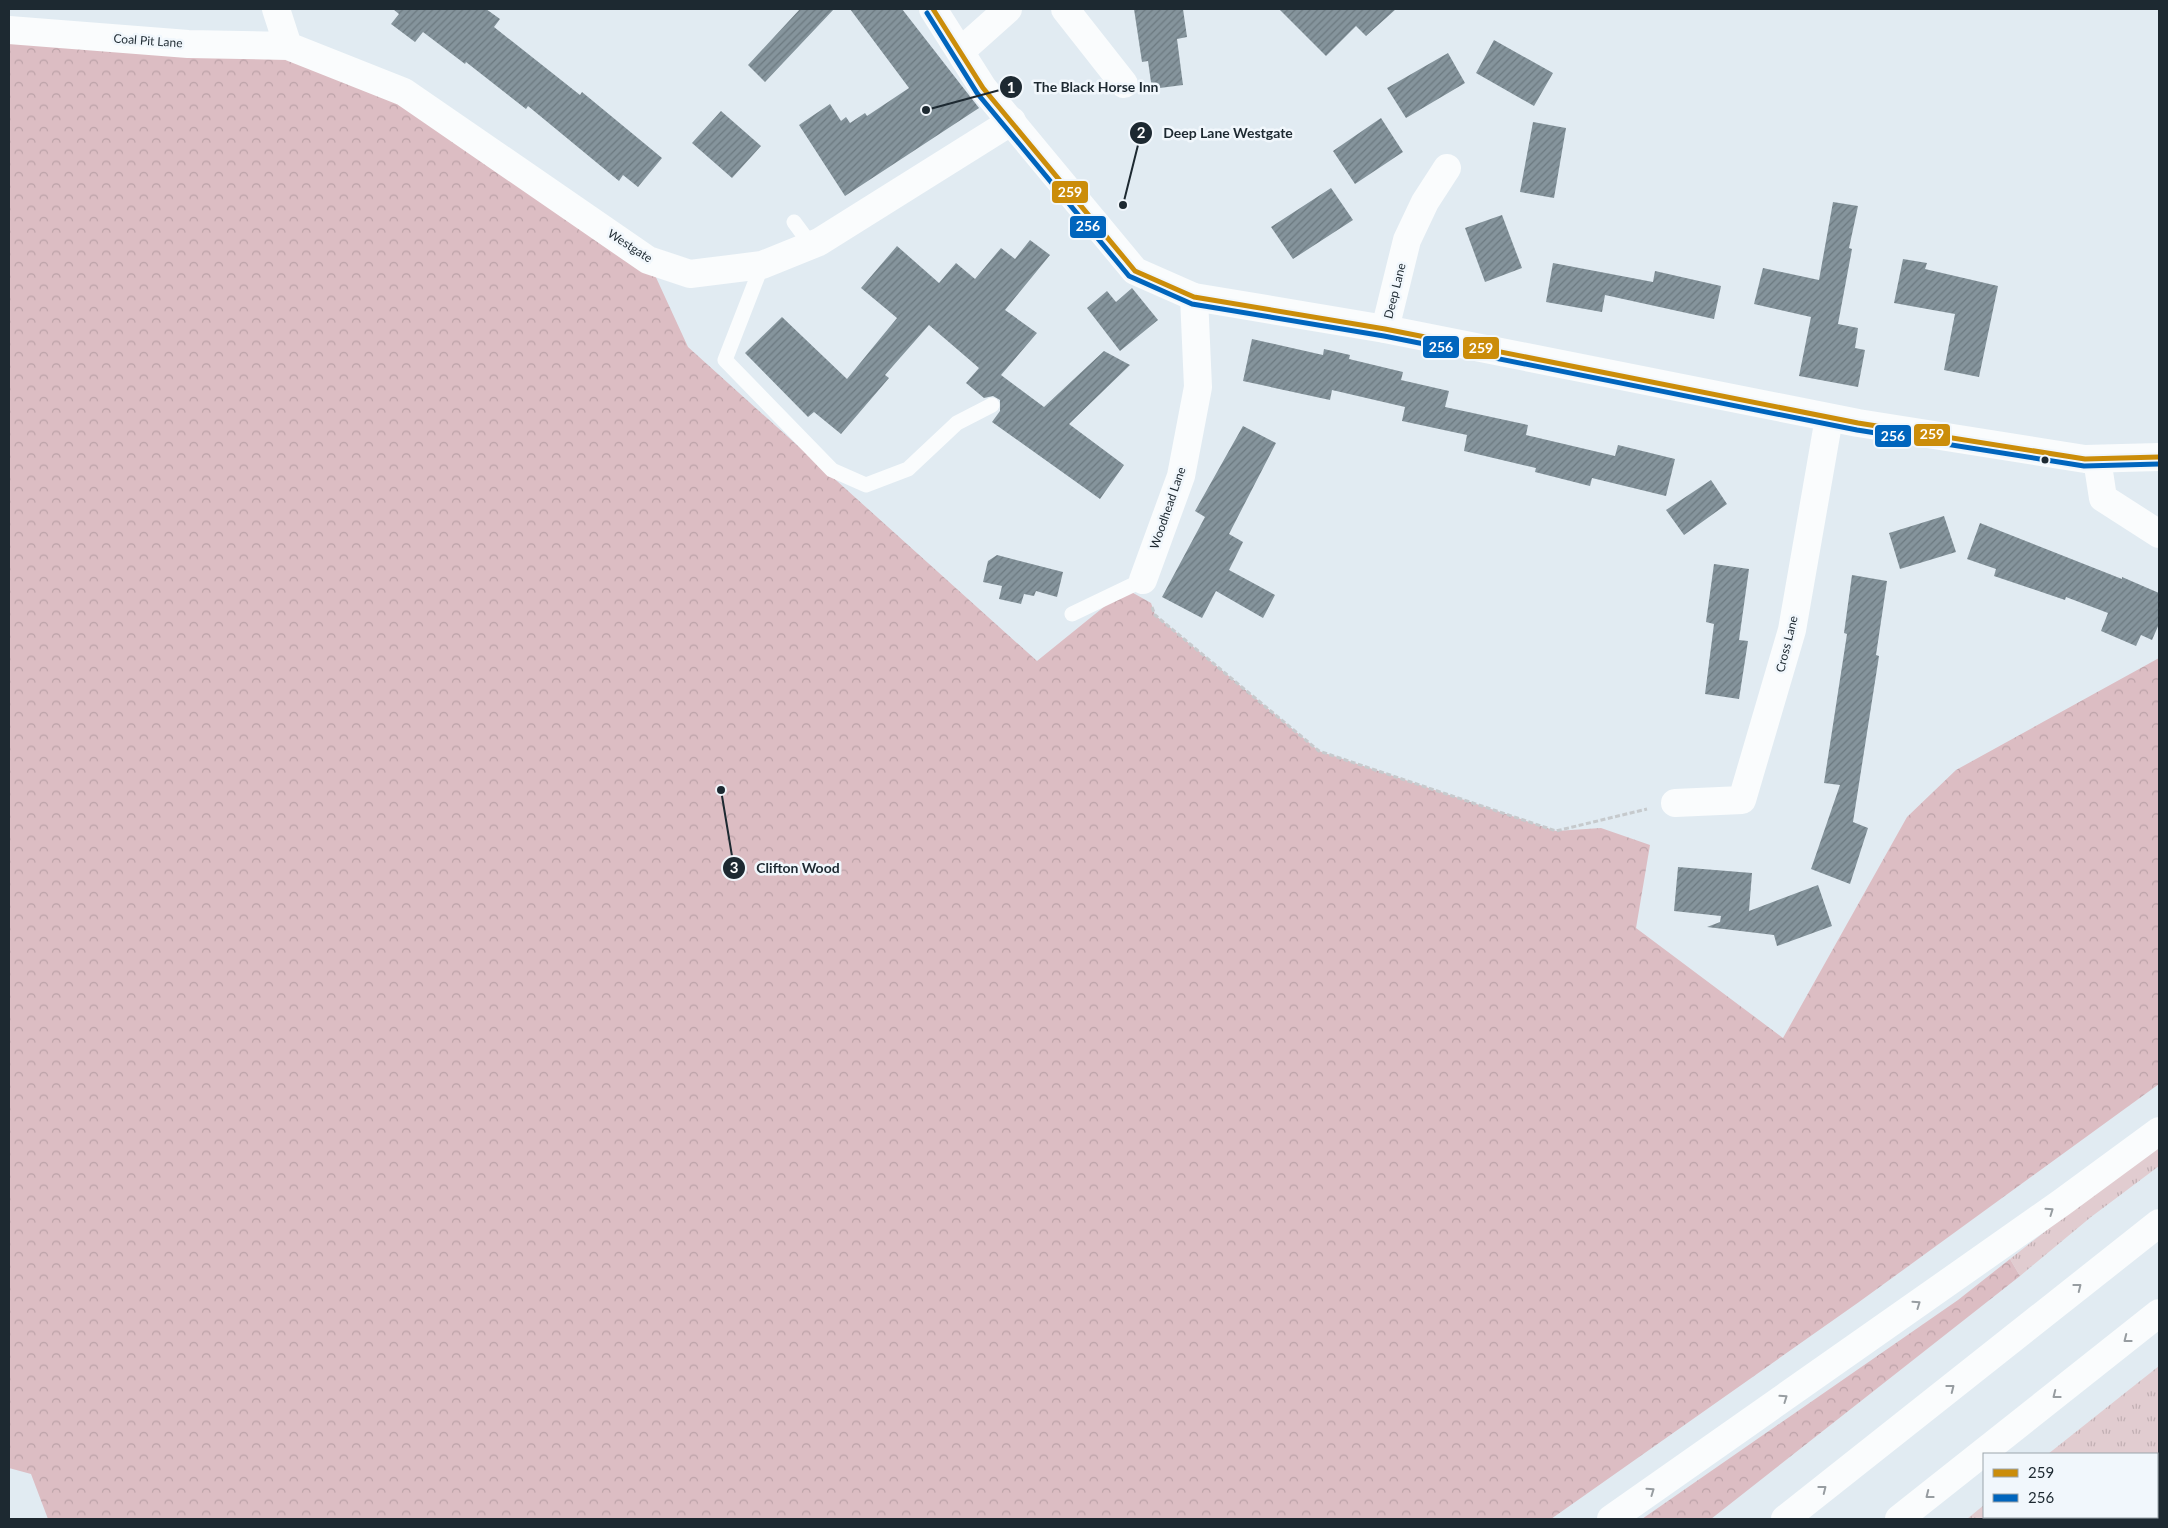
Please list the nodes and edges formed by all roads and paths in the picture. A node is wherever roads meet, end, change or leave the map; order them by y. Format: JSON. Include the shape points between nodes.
{"nodes":[{"id":1,"x":276,"y":9,"type":"edge"},
{"id":2,"x":933,"y":9,"type":"edge"},
{"id":3,"x":1008,"y":9,"type":"edge"},
{"id":4,"x":1065,"y":9,"type":"edge"},
{"id":5,"x":9,"y":30,"type":"edge"},
{"id":6,"x":288,"y":46,"type":"junction"},
{"id":7,"x":961,"y":50,"type":"junction"},
{"id":8,"x":1124,"y":84,"type":"dead end"},
{"id":9,"x":1012,"y":121,"type":"junction"},
{"id":10,"x":1447,"y":168,"type":"dead end"},
{"id":11,"x":794,"y":222,"type":"dead end"},
{"id":12,"x":811,"y":245,"type":"junction"},
{"id":13,"x":762,"y":265,"type":"junction"},
{"id":14,"x":1194,"y":296,"type":"junction"},
{"id":15,"x":1385,"y":329,"type":"junction"},
{"id":16,"x":992,"y":406,"type":"dead end"},
{"id":17,"x":1829,"y":418,"type":"junction"},
{"id":18,"x":2159,"y":457,"type":"edge"},
{"id":19,"x":2097,"y":459,"type":"junction"},
{"id":20,"x":2159,"y":534,"type":"edge"},
{"id":21,"x":1143,"y":580,"type":"junction"},
{"id":22,"x":1072,"y":614,"type":"dead end"},
{"id":23,"x":1676,"y":803,"type":"joint"},
{"id":24,"x":2159,"y":1130,"type":"edge"},
{"id":25,"x":2159,"y":1223,"type":"edge"},
{"id":26,"x":2159,"y":1313,"type":"edge"},
{"id":27,"x":1611,"y":1519,"type":"edge"},
{"id":28,"x":1785,"y":1519,"type":"edge"},
{"id":29,"x":1899,"y":1519,"type":"edge"}],
"edges":[{"from":1,"to":6,"type":"main road"},
{"from":2,"to":7,"type":"main road"},
{"from":3,"to":7,"type":"main road"},
{"from":4,"to":8,"type":"main road"},
{"from":5,"to":6,"type":"main road","name":"Coal Pit Lane","via":[[188,44]]},
{"from":6,"to":13,"type":"main road","name":"Westgate","via":[[404,92],[648,260],[690,274]]},
{"from":7,"to":9,"type":"main road","via":[[983,88]]},
{"from":9,"to":12,"type":"main road","name":"Westgate"},
{"from":9,"to":14,"type":"main road","via":[[1135,271]]},
{"from":10,"to":15,"type":"main road","name":"Deep Lane","via":[[1425,202],[1407,240]]},
{"from":11,"to":12,"type":"lane"},
{"from":12,"to":13,"type":"main road","name":"Westgate"},
{"from":13,"to":16,"type":"lane","via":[[725,360],[832,470],[866,485],[908,469],[956,423]]},
{"from":14,"to":15,"type":"main road"},
{"from":14,"to":21,"type":"main road","name":"Woodhead Lane","via":[[1198,387],[1181,476]]},
{"from":15,"to":17,"type":"main road","name":"Deep Lane"},
{"from":17,"to":19,"type":"main road","name":"Deep Lane"},
{"from":17,"to":23,"type":"main road","name":"Cross Lane","via":[[1792,630],[1742,800]]},
{"from":18,"to":19,"type":"main road","name":"Deep Lane"},
{"from":19,"to":20,"type":"main road","via":[[2103,498]]},
{"from":21,"to":22,"type":"lane"},
{"from":21,"to":23,"type":"path","via":[[1155,615],[1319,751],[1556,831]]},
{"from":27,"to":24,"type":"main road","one_way":true,"via":[[2061,1203]]},
{"from":28,"to":25,"type":"main road","one_way":true},
{"from":26,"to":29,"type":"main road","one_way":true}]}
